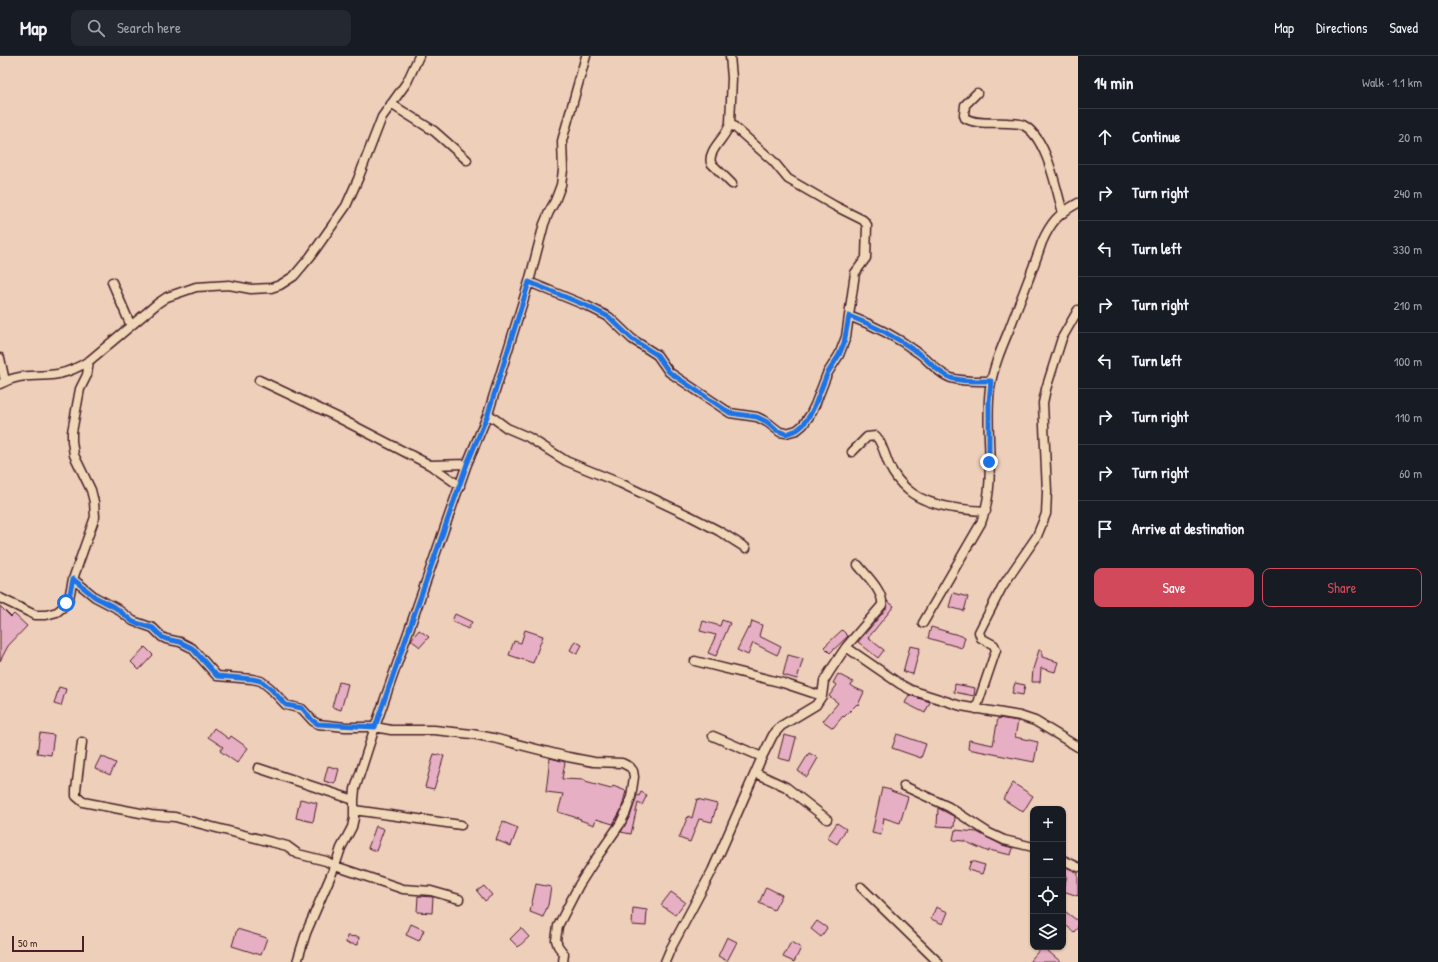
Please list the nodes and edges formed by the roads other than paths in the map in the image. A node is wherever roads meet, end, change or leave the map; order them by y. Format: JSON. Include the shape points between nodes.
{"nodes":[{"id":1,"x":419,"y":56,"type":"edge"},
{"id":2,"x":586,"y":56,"type":"edge"},
{"id":3,"x":730,"y":56,"type":"edge"},
{"id":4,"x":977,"y":93,"type":"dead end"},
{"id":5,"x":391,"y":104,"type":"junction"},
{"id":6,"x":730,"y":123,"type":"junction"},
{"id":7,"x":467,"y":160,"type":"dead end"},
{"id":8,"x":732,"y":184,"type":"dead end"},
{"id":9,"x":1078,"y":203,"type":"edge"},
{"id":10,"x":1063,"y":213,"type":"junction"},
{"id":11,"x":112,"y":282,"type":"dead end"},
{"id":12,"x":529,"y":282,"type":"junction"},
{"id":13,"x":1078,"y":310,"type":"edge"},
{"id":14,"x":849,"y":316,"type":"junction"},
{"id":15,"x":131,"y":326,"type":"junction"},
{"id":16,"x":0,"y":358,"type":"edge"},
{"id":17,"x":89,"y":361,"type":"junction"},
{"id":18,"x":78,"y":368,"type":"junction"},
{"id":19,"x":86,"y":375,"type":"junction"},
{"id":20,"x":259,"y":380,"type":"dead end"},
{"id":21,"x":991,"y":381,"type":"junction"},
{"id":22,"x":3,"y":383,"type":"edge"},
{"id":23,"x":488,"y":414,"type":"junction"},
{"id":24,"x":852,"y":452,"type":"dead end"},
{"id":25,"x":467,"y":464,"type":"junction"},
{"id":26,"x":430,"y":465,"type":"junction"},
{"id":27,"x":460,"y":486,"type":"junction"},
{"id":28,"x":986,"y":511,"type":"junction"},
{"id":29,"x":746,"y":548,"type":"dead end"},
{"id":30,"x":858,"y":565,"type":"dead end"},
{"id":31,"x":73,"y":579,"type":"junction"},
{"id":32,"x":0,"y":598,"type":"edge"},
{"id":33,"x":923,"y":623,"type":"dead end"},
{"id":34,"x":846,"y":647,"type":"junction"},
{"id":35,"x":695,"y":661,"type":"dead end"},
{"id":36,"x":822,"y":696,"type":"junction"},
{"id":37,"x":976,"y":709,"type":"junction"},
{"id":38,"x":375,"y":727,"type":"junction"},
{"id":39,"x":713,"y":736,"type":"dead end"},
{"id":40,"x":82,"y":742,"type":"dead end"},
{"id":41,"x":1078,"y":747,"type":"edge"},
{"id":42,"x":762,"y":757,"type":"junction"},
{"id":43,"x":258,"y":768,"type":"dead end"},
{"id":44,"x":756,"y":772,"type":"junction"},
{"id":45,"x":904,"y":786,"type":"dead end"},
{"id":46,"x":354,"y":800,"type":"junction"},
{"id":47,"x":354,"y":810,"type":"junction"},
{"id":48,"x":827,"y":819,"type":"dead end"},
{"id":49,"x":461,"y":825,"type":"dead end"},
{"id":50,"x":1030,"y":846,"type":"edge"},
{"id":51,"x":1066,"y":861,"type":"edge"},
{"id":52,"x":335,"y":866,"type":"junction"},
{"id":53,"x":1078,"y":867,"type":"edge"},
{"id":54,"x":861,"y":887,"type":"dead end"},
{"id":55,"x":459,"y":899,"type":"dead end"},
{"id":56,"x":297,"y":959,"type":"edge"},
{"id":57,"x":305,"y":962,"type":"edge"},
{"id":58,"x":563,"y":962,"type":"edge"},
{"id":59,"x":665,"y":962,"type":"edge"},
{"id":60,"x":938,"y":962,"type":"edge"}],
"edges":[{"from":1,"to":5,"type":"street","via":[[407,82]]},
{"from":2,"to":12,"type":"street","via":[[562,141],[561,185],[544,224]]},
{"from":3,"to":6,"type":"street"},
{"from":4,"to":10,"type":"street","via":[[965,105],[965,118],[974,121],[1016,123],[1028,129],[1038,141],[1050,165]]},
{"from":5,"to":7,"type":"street","via":[[434,131]]},
{"from":5,"to":15,"type":"street","via":[[382,117],[346,206],[310,257],[288,281],[271,288],[251,289],[229,285],[196,287],[158,303]]},
{"from":6,"to":8,"type":"street","via":[[710,160]]},
{"from":6,"to":14,"type":"street","via":[[773,161],[788,179],[866,222],[866,258],[855,274]]},
{"from":9,"to":10,"type":"street"},
{"from":10,"to":21,"type":"street","via":[[1052,222],[1042,242]]},
{"from":11,"to":15,"type":"street"},
{"from":12,"to":14,"type":"street","via":[[609,317],[632,339],[657,355],[669,372],[730,413],[757,417],[786,434],[797,430],[810,415],[827,374],[844,343]]},
{"from":12,"to":23,"type":"street"},
{"from":13,"to":37,"type":"street","via":[[1062,338],[1043,403],[1046,514],[1037,536],[1002,587],[979,632],[981,638],[994,645],[996,650]]},
{"from":14,"to":21,"type":"street","via":[[878,328],[909,346],[950,378]]},
{"from":15,"to":17,"type":"street"},
{"from":16,"to":22,"type":"street"},
{"from":17,"to":18,"type":"street"},
{"from":17,"to":19,"type":"street"},
{"from":18,"to":19,"type":"street"},
{"from":18,"to":22,"type":"street","via":[[56,375],[19,377]]},
{"from":19,"to":31,"type":"street","via":[[80,389],[72,432],[72,449],[91,490],[95,517]]},
{"from":20,"to":26,"type":"street"},
{"from":21,"to":28,"type":"street"},
{"from":23,"to":25,"type":"street"},
{"from":23,"to":29,"type":"street","via":[[507,428],[528,437],[566,461],[690,516]]},
{"from":24,"to":28,"type":"street","via":[[867,437],[876,436],[890,467],[907,490],[942,505]]},
{"from":25,"to":26,"type":"street"},
{"from":25,"to":27,"type":"street"},
{"from":26,"to":27,"type":"street"},
{"from":27,"to":38,"type":"street"},
{"from":28,"to":33,"type":"street"},
{"from":30,"to":34,"type":"street","via":[[883,600],[882,605]]},
{"from":31,"to":32,"type":"street","via":[[66,603],[56,612],[46,615],[35,615]]},
{"from":31,"to":38,"type":"street","via":[[133,622],[153,628],[162,637],[192,648],[217,676],[261,681],[286,705],[302,708],[318,724]]},
{"from":34,"to":36,"type":"street","via":[[824,681]]},
{"from":34,"to":37,"type":"street","via":[[911,690]]},
{"from":35,"to":36,"type":"street","via":[[783,683]]},
{"from":36,"to":42,"type":"street","via":[[816,705],[781,726],[773,735]]},
{"from":37,"to":41,"type":"street","via":[[1036,721]]},
{"from":38,"to":46,"type":"street"},
{"from":38,"to":58,"type":"street","via":[[391,730],[434,730],[493,738],[594,762],[622,763],[632,769],[632,797],[626,812],[593,863],[558,926],[556,940],[564,954]]},
{"from":39,"to":42,"type":"street"},
{"from":40,"to":52,"type":"street","via":[[76,796],[83,802],[185,819],[287,846],[298,854]]},
{"from":42,"to":44,"type":"street"},
{"from":43,"to":46,"type":"street"},
{"from":44,"to":48,"type":"street","via":[[786,787]]},
{"from":44,"to":59,"type":"street","via":[[712,871]]},
{"from":45,"to":50,"type":"street","via":[[958,812],[1004,840]]},
{"from":46,"to":47,"type":"street"},
{"from":47,"to":49,"type":"street"},
{"from":47,"to":52,"type":"street","via":[[352,826]]},
{"from":51,"to":53,"type":"street"},
{"from":52,"to":55,"type":"street","via":[[403,889],[431,891]]},
{"from":52,"to":56,"type":"street"},
{"from":54,"to":60,"type":"street"},
{"from":56,"to":57,"type":"street"}]}
